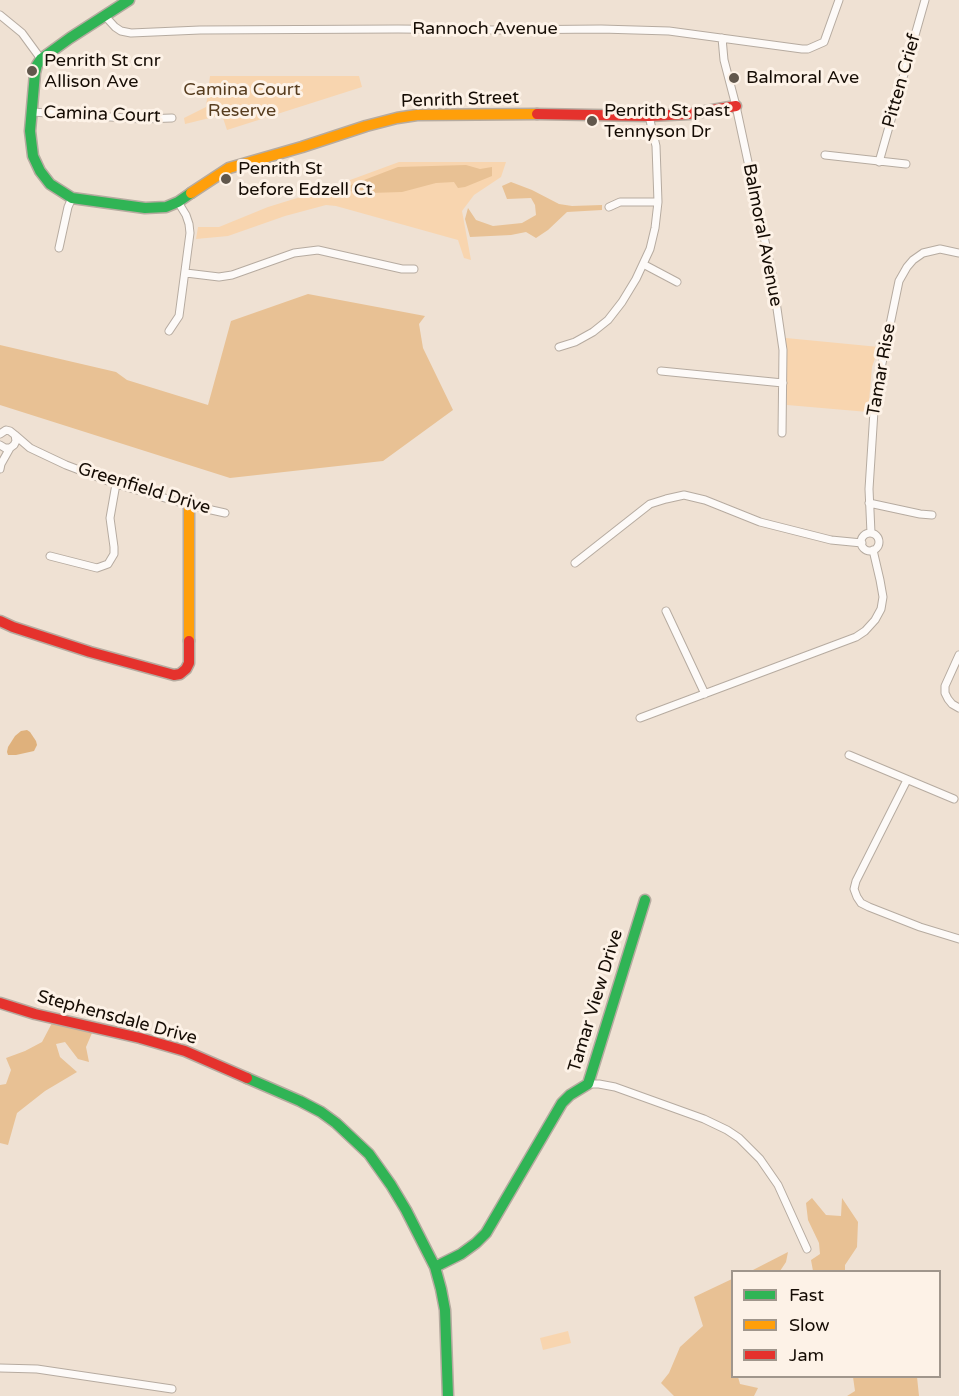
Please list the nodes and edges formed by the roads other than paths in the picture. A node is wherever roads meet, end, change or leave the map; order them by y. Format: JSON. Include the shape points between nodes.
{"nodes":[{"id":1,"x":129,"y":0,"type":"edge"},
{"id":2,"x":839,"y":0,"type":"edge"},
{"id":3,"x":925,"y":0,"type":"edge"},
{"id":4,"x":0,"y":15,"type":"edge"},
{"id":5,"x":105,"y":16,"type":"junction"},
{"id":6,"x":722,"y":38,"type":"junction"},
{"id":7,"x":41,"y":59,"type":"junction"},
{"id":8,"x":736,"y":106,"type":"junction"},
{"id":9,"x":32,"y":112,"type":"junction"},
{"id":10,"x":649,"y":116,"type":"junction"},
{"id":11,"x":172,"y":118,"type":"dead end"},
{"id":12,"x":825,"y":155,"type":"dead end"},
{"id":13,"x":879,"y":162,"type":"junction"},
{"id":14,"x":906,"y":164,"type":"dead end"},
{"id":15,"x":72,"y":198,"type":"junction"},
{"id":16,"x":178,"y":202,"type":"junction"},
{"id":17,"x":658,"y":202,"type":"junction"},
{"id":18,"x":609,"y":207,"type":"dead end"},
{"id":19,"x":59,"y":248,"type":"dead end"},
{"id":20,"x":959,"y":253,"type":"edge"},
{"id":21,"x":643,"y":264,"type":"junction"},
{"id":22,"x":414,"y":269,"type":"dead end"},
{"id":23,"x":186,"y":273,"type":"junction"},
{"id":24,"x":677,"y":282,"type":"dead end"},
{"id":25,"x":169,"y":331,"type":"dead end"},
{"id":26,"x":559,"y":347,"type":"dead end"},
{"id":27,"x":661,"y":371,"type":"dead end"},
{"id":28,"x":783,"y":383,"type":"junction"},
{"id":29,"x":2,"y":432,"type":"edge"},
{"id":30,"x":782,"y":433,"type":"dead end"},
{"id":31,"x":15,"y":435,"type":"junction"},
{"id":32,"x":0,"y":445,"type":"edge"},
{"id":33,"x":11,"y":448,"type":"junction"},
{"id":34,"x":30,"y":448,"type":"junction"},
{"id":35,"x":0,"y":454,"type":"edge"},
{"id":36,"x":1,"y":466,"type":"edge"},
{"id":37,"x":116,"y":484,"type":"junction"},
{"id":38,"x":869,"y":502,"type":"junction"},
{"id":39,"x":189,"y":505,"type":"junction"},
{"id":40,"x":225,"y":513,"type":"dead end"},
{"id":41,"x":932,"y":515,"type":"dead end"},
{"id":42,"x":871,"y":533,"type":"junction"},
{"id":43,"x":862,"y":543,"type":"junction"},
{"id":44,"x":873,"y":550,"type":"junction"},
{"id":45,"x":50,"y":556,"type":"dead end"},
{"id":46,"x":575,"y":563,"type":"dead end"},
{"id":47,"x":666,"y":611,"type":"dead end"},
{"id":48,"x":0,"y":621,"type":"edge"},
{"id":49,"x":959,"y":655,"type":"edge"},
{"id":50,"x":705,"y":694,"type":"junction"},
{"id":51,"x":959,"y":708,"type":"edge"},
{"id":52,"x":640,"y":718,"type":"dead end"},
{"id":53,"x":849,"y":755,"type":"dead end"},
{"id":54,"x":907,"y":780,"type":"junction"},
{"id":55,"x":954,"y":799,"type":"dead end"},
{"id":56,"x":645,"y":900,"type":"dead end"},
{"id":57,"x":959,"y":939,"type":"edge"},
{"id":58,"x":0,"y":1003,"type":"edge"},
{"id":59,"x":588,"y":1084,"type":"junction"},
{"id":60,"x":807,"y":1249,"type":"dead end"},
{"id":61,"x":435,"y":1267,"type":"junction"},
{"id":62,"x":0,"y":1368,"type":"edge"},
{"id":63,"x":172,"y":1389,"type":"dead end"},
{"id":64,"x":448,"y":1396,"type":"edge"}],
"edges":[{"from":1,"to":5,"type":"street"},
{"from":2,"to":6,"type":"street","name":"Rannoch Avenue","via":[[824,42],[808,49]]},
{"from":3,"to":13,"type":"street","name":"Pitten Crief"},
{"from":4,"to":7,"type":"street","via":[[22,33]]},
{"from":5,"to":6,"type":"street","name":"Rannoch Avenue","via":[[121,31],[131,33],[601,29],[669,31]]},
{"from":5,"to":7,"type":"street"},
{"from":6,"to":8,"type":"street","name":"Balmoral Avenue"},
{"from":7,"to":9,"type":"street","name":"Penrith Street","via":[[35,73]]},
{"from":8,"to":10,"type":"street","name":"Penrith Street"},
{"from":8,"to":28,"type":"street","name":"Balmoral Avenue","via":[[772,274],[783,350]]},
{"from":9,"to":11,"type":"street","name":"Camina Court"},
{"from":9,"to":15,"type":"street","name":"Penrith Street","via":[[31,147],[36,164],[50,183]]},
{"from":10,"to":16,"type":"street","name":"Penrith Street","via":[[500,114],[396,118],[229,168]]},
{"from":10,"to":17,"type":"street","via":[[656,146]]},
{"from":12,"to":13,"type":"street"},
{"from":13,"to":14,"type":"street"},
{"from":15,"to":16,"type":"street","name":"Penrith Street","via":[[145,208]]},
{"from":15,"to":19,"type":"street"},
{"from":16,"to":23,"type":"street","via":[[189,224]]},
{"from":17,"to":18,"type":"street","via":[[620,202]]},
{"from":17,"to":21,"type":"street","via":[[650,249]]},
{"from":20,"to":38,"type":"street","name":"Tamar Rise","via":[[940,249],[923,253],[907,267],[900,280],[874,411]]},
{"from":21,"to":24,"type":"street"},
{"from":21,"to":26,"type":"street","via":[[608,320],[575,342]]},
{"from":22,"to":23,"type":"street","via":[[318,250],[294,253],[232,275]]},
{"from":23,"to":25,"type":"street","via":[[179,316]]},
{"from":27,"to":28,"type":"street"},
{"from":28,"to":30,"type":"street","name":"Balmoral Avenue"},
{"from":29,"to":31,"type":"street","name":"Greenfield Drive"},
{"from":31,"to":33,"type":"street"},
{"from":31,"to":34,"type":"street","name":"Greenfield Drive"},
{"from":32,"to":33,"type":"street","name":"Greenfield Drive"},
{"from":33,"to":34,"type":"street","name":"Greenfield Drive"},
{"from":33,"to":36,"type":"street"},
{"from":34,"to":37,"type":"street","name":"Greenfield Drive"},
{"from":35,"to":36,"type":"street"},
{"from":37,"to":39,"type":"street","name":"Greenfield Drive"},
{"from":37,"to":45,"type":"street","via":[[110,518],[114,554],[108,564],[97,568]]},
{"from":38,"to":41,"type":"street"},
{"from":38,"to":42,"type":"street","name":"Tamar Rise"},
{"from":39,"to":40,"type":"street","name":"Greenfield Drive"},
{"from":39,"to":48,"type":"street","via":[[189,663],[180,674],[165,674]]},
{"from":42,"to":43,"type":"street","via":[[864,536]]},
{"from":42,"to":44,"type":"street","via":[[879,540]]},
{"from":43,"to":44,"type":"street","via":[[864,548]]},
{"from":43,"to":46,"type":"street","via":[[831,540],[760,522],[684,495],[650,504]]},
{"from":44,"to":50,"type":"street","via":[[883,597],[878,615],[865,631]]},
{"from":47,"to":50,"type":"street"},
{"from":49,"to":51,"type":"street","via":[[945,686],[948,699]]},
{"from":50,"to":52,"type":"street"},
{"from":53,"to":54,"type":"street"},
{"from":54,"to":55,"type":"street"},
{"from":54,"to":57,"type":"street","via":[[856,882],[855,893],[869,907]]},
{"from":56,"to":59,"type":"street","name":"Tamar View Drive"},
{"from":58,"to":61,"type":"street","name":"Stephensdale Drive","via":[[183,1050],[321,1112],[377,1165]]},
{"from":59,"to":60,"type":"street","via":[[607,1085],[645,1097],[705,1119],[739,1138],[778,1185]]},
{"from":59,"to":61,"type":"street","name":"Tamar View Drive","via":[[562,1103],[486,1233],[461,1254]]},
{"from":61,"to":64,"type":"street","name":"Stephensdale Drive","via":[[445,1310]]},
{"from":62,"to":63,"type":"street","via":[[37,1369]]}]}
